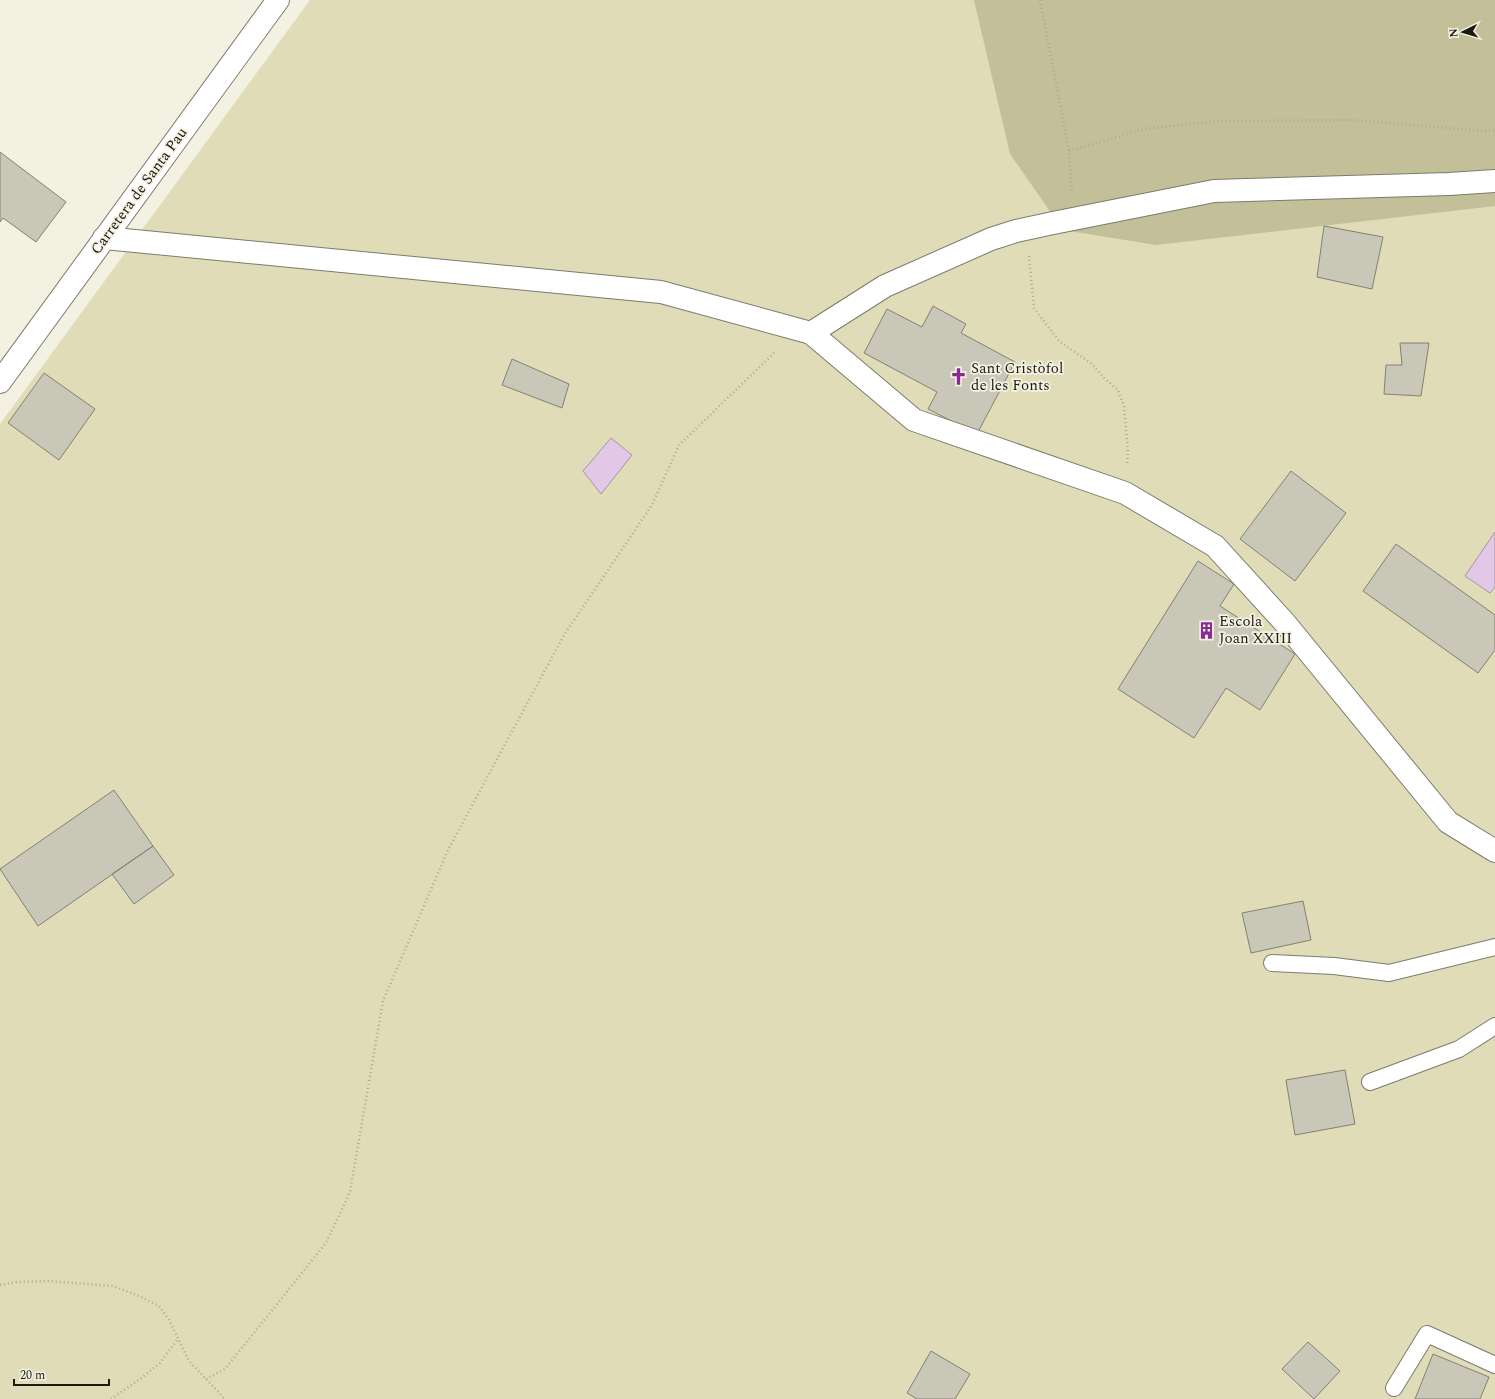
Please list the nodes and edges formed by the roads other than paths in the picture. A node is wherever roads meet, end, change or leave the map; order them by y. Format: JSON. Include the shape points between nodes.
{"nodes":[{"id":1,"x":278,"y":0,"type":"edge"},
{"id":2,"x":1495,"y":181,"type":"edge"},
{"id":3,"x":104,"y":238,"type":"junction"},
{"id":4,"x":811,"y":333,"type":"junction"},
{"id":5,"x":0,"y":382,"type":"edge"},
{"id":6,"x":1495,"y":851,"type":"edge"},
{"id":7,"x":1495,"y":947,"type":"edge"},
{"id":8,"x":1272,"y":963,"type":"dead end"},
{"id":9,"x":1495,"y":1026,"type":"edge"},
{"id":10,"x":1370,"y":1082,"type":"dead end"},
{"id":11,"x":1495,"y":1365,"type":"edge"},
{"id":12,"x":1394,"y":1388,"type":"dead end"}],
"edges":[{"from":1,"to":3,"type":"street","name":"Carretera de Santa Pau"},
{"from":2,"to":4,"type":"street","via":[[1214,191],[1016,231],[991,239],[885,286]]},
{"from":3,"to":4,"type":"street","via":[[662,292]]},
{"from":3,"to":5,"type":"street","name":"Carretera de Santa Pau"},
{"from":4,"to":6,"type":"street","via":[[914,420],[1125,493],[1215,546],[1285,623],[1448,822]]},
{"from":7,"to":8,"type":"lane","via":[[1389,973],[1334,966]]},
{"from":9,"to":10,"type":"lane","via":[[1459,1049]]},
{"from":11,"to":12,"type":"lane","via":[[1427,1334]]}]}
